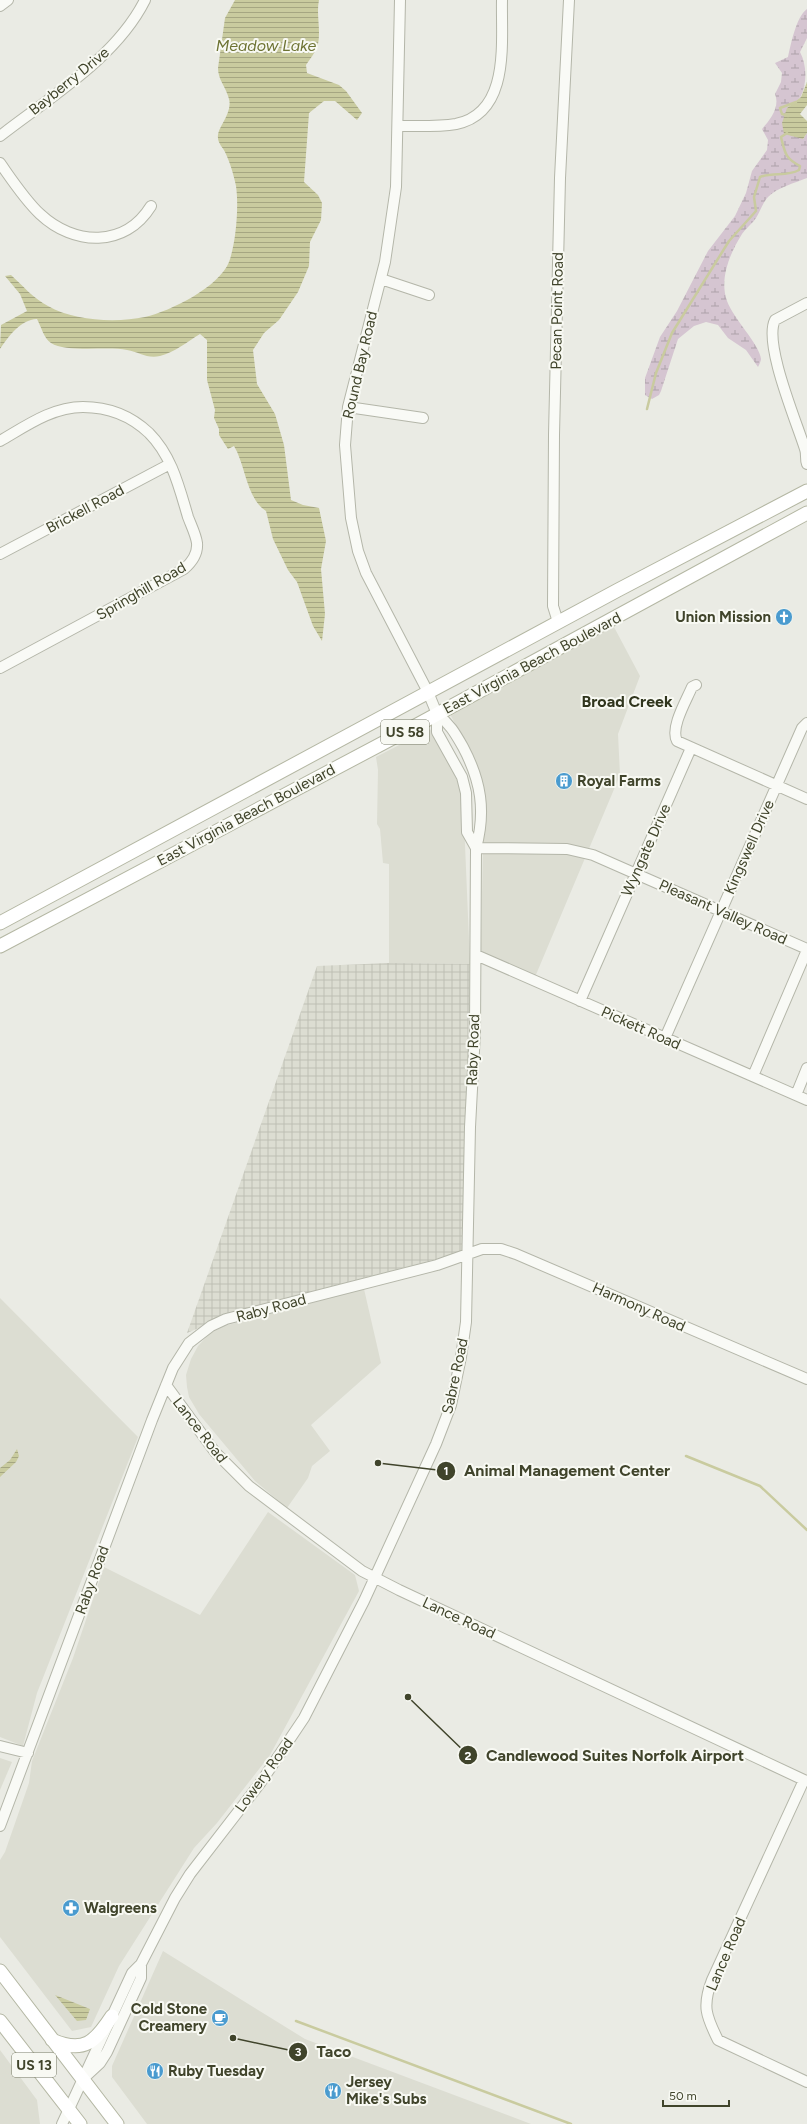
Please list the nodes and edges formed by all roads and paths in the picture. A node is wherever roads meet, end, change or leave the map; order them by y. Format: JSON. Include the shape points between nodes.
{"nodes":[{"id":1,"x":8,"y":0,"type":"edge"},
{"id":2,"x":145,"y":0,"type":"edge"},
{"id":3,"x":400,"y":0,"type":"edge"},
{"id":4,"x":502,"y":0,"type":"edge"},
{"id":5,"x":569,"y":0,"type":"edge"},
{"id":6,"x":0,"y":6,"type":"edge"},
{"id":7,"x":398,"y":126,"type":"junction"},
{"id":8,"x":0,"y":136,"type":"edge"},
{"id":9,"x":0,"y":163,"type":"edge"},
{"id":10,"x":151,"y":206,"type":"dead end"},
{"id":11,"x":381,"y":280,"type":"junction"},
{"id":12,"x":429,"y":295,"type":"dead end"},
{"id":13,"x":807,"y":303,"type":"edge"},
{"id":14,"x":348,"y":407,"type":"junction"},
{"id":15,"x":423,"y":418,"type":"dead end"},
{"id":16,"x":0,"y":441,"type":"edge"},
{"id":17,"x":170,"y":464,"type":"junction"},
{"id":18,"x":807,"y":464,"type":"edge"},
{"id":19,"x":807,"y":491,"type":"edge"},
{"id":20,"x":807,"y":513,"type":"edge"},
{"id":21,"x":0,"y":554,"type":"edge"},
{"id":22,"x":558,"y":622,"type":"junction"},
{"id":23,"x":0,"y":668,"type":"edge"},
{"id":24,"x":696,"y":685,"type":"dead end"},
{"id":25,"x":428,"y":692,"type":"junction"},
{"id":26,"x":437,"y":714,"type":"junction"},
{"id":27,"x":807,"y":723,"type":"edge"},
{"id":28,"x":690,"y":748,"type":"junction"},
{"id":29,"x":777,"y":785,"type":"junction"},
{"id":30,"x":807,"y":799,"type":"edge"},
{"id":31,"x":476,"y":848,"type":"junction"},
{"id":32,"x":635,"y":874,"type":"junction"},
{"id":33,"x":721,"y":912,"type":"junction"},
{"id":34,"x":0,"y":923,"type":"edge"},
{"id":35,"x":0,"y":946,"type":"edge"},
{"id":36,"x":807,"y":949,"type":"edge"},
{"id":37,"x":476,"y":955,"type":"junction"},
{"id":38,"x":580,"y":1001,"type":"junction"},
{"id":39,"x":665,"y":1038,"type":"junction"},
{"id":40,"x":807,"y":1068,"type":"edge"},
{"id":41,"x":753,"y":1076,"type":"junction"},
{"id":42,"x":796,"y":1095,"type":"junction"},
{"id":43,"x":807,"y":1100,"type":"edge"},
{"id":44,"x":468,"y":1254,"type":"junction"},
{"id":45,"x":807,"y":1379,"type":"edge"},
{"id":46,"x":166,"y":1385,"type":"junction"},
{"id":47,"x":375,"y":1578,"type":"junction"},
{"id":48,"x":0,"y":1746,"type":"edge"},
{"id":49,"x":28,"y":1753,"type":"junction"},
{"id":50,"x":805,"y":1781,"type":"edge"},
{"id":51,"x":0,"y":1826,"type":"edge"},
{"id":52,"x":140,"y":1964,"type":"junction"},
{"id":53,"x":0,"y":1971,"type":"edge"},
{"id":54,"x":112,"y":2016,"type":"junction"},
{"id":55,"x":0,"y":2021,"type":"edge"},
{"id":56,"x":52,"y":2040,"type":"junction"},
{"id":57,"x":82,"y":2080,"type":"junction"},
{"id":58,"x":807,"y":2082,"type":"edge"},
{"id":59,"x":68,"y":2109,"type":"junction"},
{"id":60,"x":62,"y":2124,"type":"edge"},
{"id":61,"x":80,"y":2124,"type":"edge"},
{"id":62,"x":117,"y":2124,"type":"edge"}],
"edges":[{"from":1,"to":6,"type":"street"},
{"from":2,"to":8,"type":"street","name":"Bayberry Drive","via":[[134,19],[90,66]]},
{"from":3,"to":7,"type":"street","name":"Round Bay Road"},
{"from":4,"to":7,"type":"street","via":[[500,75],[495,92],[485,107],[468,120],[456,124]]},
{"from":5,"to":22,"type":"street","name":"Pecan Point Road","via":[[560,178],[554,435],[553,606]]},
{"from":7,"to":11,"type":"street","name":"Round Bay Road","via":[[394,213]]},
{"from":9,"to":10,"type":"street","via":[[38,213],[49,222],[75,235],[96,238],[117,235],[137,224]]},
{"from":11,"to":12,"type":"street"},
{"from":11,"to":14,"type":"street","name":"Round Bay Road"},
{"from":13,"to":18,"type":"street","via":[[775,320],[772,332],[783,386],[806,451]]},
{"from":14,"to":15,"type":"street"},
{"from":14,"to":25,"type":"street","name":"Round Bay Road","via":[[345,438],[348,488],[352,528],[358,551],[376,594]]},
{"from":16,"to":17,"type":"street","name":"Springhill Road","via":[[58,411],[83,407],[99,408],[125,416],[139,424],[159,445]]},
{"from":17,"to":21,"type":"street","name":"Brickell Road"},
{"from":17,"to":23,"type":"street","name":"Springhill Road","via":[[197,543],[190,564]]},
{"from":19,"to":22,"type":"main road","name":"East Virginia Beach Boulevard","number":"US 58"},
{"from":20,"to":26,"type":"main road","name":"East Virginia Beach Boulevard","number":"US 58"},
{"from":22,"to":25,"type":"main road","name":"East Virginia Beach Boulevard","number":"US 58"},
{"from":24,"to":28,"type":"street","via":[[692,687],[674,731],[677,741]]},
{"from":25,"to":26,"type":"street","name":"Round Bay Road"},
{"from":25,"to":34,"type":"main road","name":"East Virginia Beach Boulevard","number":"US 58"},
{"from":26,"to":31,"type":"street","name":"Raby Road","via":[[437,732],[462,777],[466,793],[467,832]]},
{"from":26,"to":31,"type":"street","name":"Raby Road","via":[[449,724],[478,782],[481,828]]},
{"from":26,"to":35,"type":"main road","name":"East Virginia Beach Boulevard","number":"US 58"},
{"from":27,"to":29,"type":"street","name":"Kingswell Drive","via":[[802,728]]},
{"from":28,"to":29,"type":"street"},
{"from":28,"to":32,"type":"street","name":"Wyngate Drive"},
{"from":29,"to":30,"type":"street"},
{"from":29,"to":33,"type":"street","name":"Kingswell Drive"},
{"from":31,"to":32,"type":"street","name":"Pleasant Valley Road","via":[[567,849],[583,852]]},
{"from":31,"to":37,"type":"street","name":"Raby Road"},
{"from":32,"to":33,"type":"street","name":"Pleasant Valley Road"},
{"from":32,"to":38,"type":"street","name":"Wyngate Drive"},
{"from":33,"to":36,"type":"street","name":"Pleasant Valley Road"},
{"from":33,"to":39,"type":"street","name":"Kingswell Drive"},
{"from":36,"to":41,"type":"street"},
{"from":37,"to":38,"type":"street","name":"Pickett Road"},
{"from":37,"to":44,"type":"street","name":"Raby Road"},
{"from":38,"to":39,"type":"street","name":"Pickett Road"},
{"from":39,"to":41,"type":"street","name":"Pickett Road"},
{"from":40,"to":42,"type":"street"},
{"from":41,"to":42,"type":"street","name":"Pickett Road"},
{"from":42,"to":43,"type":"street","name":"Pickett Road"},
{"from":44,"to":45,"type":"street","name":"Harmony Road","via":[[492,1248],[516,1254]]},
{"from":44,"to":46,"type":"street","name":"Raby Road","via":[[437,1265],[243,1314],[211,1326],[198,1334],[181,1352]]},
{"from":44,"to":47,"type":"street","name":"Sabre Road","via":[[466,1322],[451,1405]]},
{"from":46,"to":47,"type":"street","name":"Lance Road","via":[[215,1452],[249,1486],[362,1571]]},
{"from":46,"to":49,"type":"street","name":"Raby Road"},
{"from":47,"to":50,"type":"street","name":"Lance Road"},
{"from":47,"to":52,"type":"street","name":"Lowery Road","via":[[304,1718],[261,1782],[190,1874]]},
{"from":48,"to":49,"type":"street"},
{"from":49,"to":51,"type":"street","name":"Raby Road"},
{"from":50,"to":58,"type":"street","name":"Lance Road","via":[[712,1980],[705,2011],[718,2040]]},
{"from":52,"to":54,"type":"street","name":"Lowery Road","via":[[132,1973]]},
{"from":52,"to":57,"type":"street","name":"Lowery Road","via":[[141,1978],[107,2052],[100,2063]]},
{"from":53,"to":56,"type":"main road","number":"US 13"},
{"from":54,"to":56,"type":"main road","via":[[102,2031],[88,2044],[63,2045]]},
{"from":54,"to":57,"type":"street","name":"Lowery Road"},
{"from":55,"to":59,"type":"main road","number":"US 13"},
{"from":56,"to":57,"type":"main road","number":"US 13"},
{"from":57,"to":59,"type":"street","name":"Lowery Road"},
{"from":57,"to":62,"type":"main road","number":"US 13"},
{"from":59,"to":60,"type":"street","name":"Lowery Road"},
{"from":59,"to":61,"type":"main road","number":"US 13"}]}
